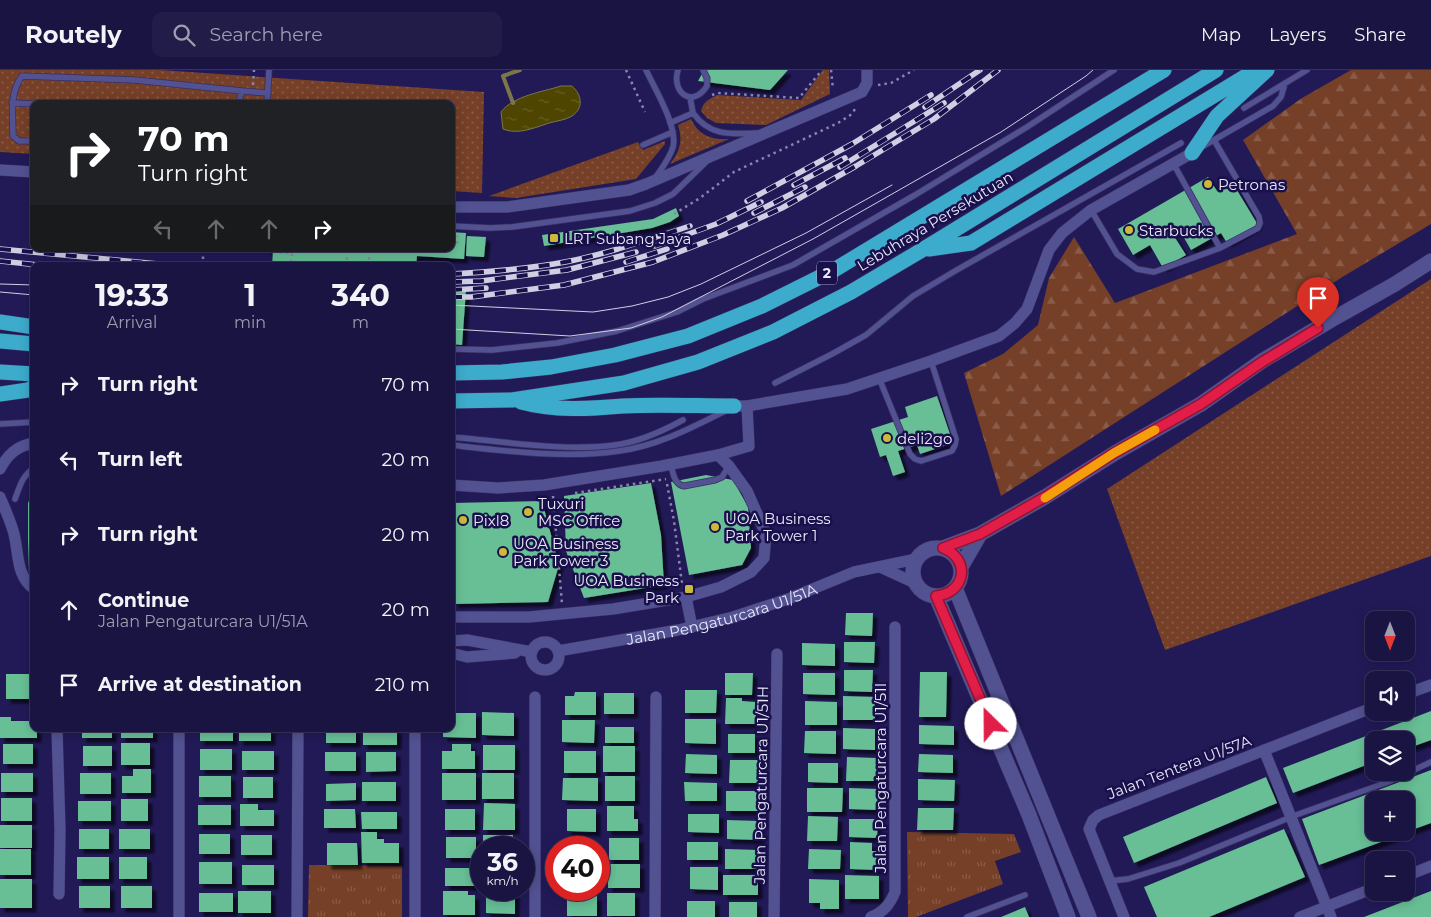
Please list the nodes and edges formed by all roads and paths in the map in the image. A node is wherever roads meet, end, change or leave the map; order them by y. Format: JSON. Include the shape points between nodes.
{"nodes":[{"id":1,"x":269,"y":70,"type":"edge"},
{"id":2,"x":626,"y":70,"type":"edge"},
{"id":3,"x":646,"y":70,"type":"edge"},
{"id":4,"x":678,"y":70,"type":"edge"},
{"id":5,"x":703,"y":70,"type":"edge"},
{"id":6,"x":822,"y":70,"type":"edge"},
{"id":7,"x":831,"y":70,"type":"edge"},
{"id":8,"x":866,"y":70,"type":"edge"},
{"id":9,"x":914,"y":70,"type":"edge"},
{"id":10,"x":1114,"y":70,"type":"edge"},
{"id":11,"x":1164,"y":70,"type":"edge"},
{"id":12,"x":1216,"y":70,"type":"edge"},
{"id":13,"x":1256,"y":70,"type":"edge"},
{"id":14,"x":1267,"y":70,"type":"edge"},
{"id":15,"x":1307,"y":70,"type":"edge"},
{"id":16,"x":876,"y":79,"type":"dead end"},
{"id":17,"x":1286,"y":83,"type":"junction"},
{"id":18,"x":833,"y":89,"type":"dead end"},
{"id":19,"x":242,"y":92,"type":"junction"},
{"id":20,"x":268,"y":93,"type":"junction"},
{"id":21,"x":690,"y":97,"type":"junction"},
{"id":22,"x":707,"y":97,"type":"dead end"},
{"id":23,"x":239,"y":100,"type":"edge"},
{"id":24,"x":267,"y":100,"type":"edge"},
{"id":25,"x":12,"y":103,"type":"junction"},
{"id":26,"x":30,"y":104,"type":"edge"},
{"id":27,"x":856,"y":108,"type":"dead end"},
{"id":28,"x":1244,"y":108,"type":"dead end"},
{"id":29,"x":645,"y":112,"type":"dead end"},
{"id":30,"x":693,"y":114,"type":"junction"},
{"id":31,"x":670,"y":123,"type":"junction"},
{"id":32,"x":673,"y":132,"type":"junction"},
{"id":33,"x":766,"y":132,"type":"junction"},
{"id":34,"x":1214,"y":140,"type":"junction"},
{"id":35,"x":30,"y":141,"type":"edge"},
{"id":36,"x":643,"y":145,"type":"dead end"},
{"id":37,"x":1186,"y":148,"type":"junction"},
{"id":38,"x":711,"y":157,"type":"junction"},
{"id":39,"x":1173,"y":164,"type":"junction"},
{"id":40,"x":0,"y":170,"type":"edge"},
{"id":41,"x":30,"y":172,"type":"edge"},
{"id":42,"x":653,"y":182,"type":"junction"},
{"id":43,"x":455,"y":207,"type":"edge"},
{"id":44,"x":1091,"y":210,"type":"junction"},
{"id":45,"x":674,"y":214,"type":"dead end"},
{"id":46,"x":455,"y":226,"type":"edge"},
{"id":47,"x":457,"y":236,"type":"dead end"},
{"id":48,"x":455,"y":244,"type":"edge"},
{"id":49,"x":1220,"y":248,"type":"junction"},
{"id":50,"x":922,"y":250,"type":"junction"},
{"id":51,"x":203,"y":252,"type":"edge"},
{"id":52,"x":267,"y":252,"type":"edge"},
{"id":53,"x":203,"y":259,"type":"dead end"},
{"id":54,"x":1431,"y":261,"type":"edge"},
{"id":55,"x":292,"y":262,"type":"edge"},
{"id":56,"x":0,"y":315,"type":"edge"},
{"id":57,"x":19,"y":318,"type":"dead end"},
{"id":58,"x":0,"y":322,"type":"edge"},
{"id":59,"x":30,"y":326,"type":"edge"},
{"id":60,"x":0,"y":341,"type":"edge"},
{"id":61,"x":30,"y":344,"type":"edge"},
{"id":62,"x":455,"y":350,"type":"edge"},
{"id":63,"x":932,"y":362,"type":"junction"},
{"id":64,"x":0,"y":372,"type":"edge"},
{"id":65,"x":30,"y":374,"type":"edge"},
{"id":66,"x":455,"y":374,"type":"edge"},
{"id":67,"x":879,"y":378,"type":"junction"},
{"id":68,"x":775,"y":383,"type":"dead end"},
{"id":69,"x":30,"y":390,"type":"edge"},
{"id":70,"x":0,"y":394,"type":"edge"},
{"id":71,"x":512,"y":400,"type":"junction"},
{"id":72,"x":455,"y":401,"type":"edge"},
{"id":73,"x":740,"y":406,"type":"junction"},
{"id":74,"x":682,"y":420,"type":"dead end"},
{"id":75,"x":30,"y":422,"type":"edge"},
{"id":76,"x":0,"y":424,"type":"edge"},
{"id":77,"x":455,"y":437,"type":"edge"},
{"id":78,"x":30,"y":444,"type":"edge"},
{"id":79,"x":455,"y":445,"type":"edge"},
{"id":80,"x":718,"y":455,"type":"junction"},
{"id":81,"x":671,"y":465,"type":"junction"},
{"id":82,"x":729,"y":466,"type":"junction"},
{"id":83,"x":0,"y":469,"type":"edge"},
{"id":84,"x":30,"y":471,"type":"edge"},
{"id":85,"x":455,"y":485,"type":"edge"},
{"id":86,"x":569,"y":494,"type":"dead end"},
{"id":87,"x":561,"y":495,"type":"dead end"},
{"id":88,"x":0,"y":497,"type":"edge"},
{"id":89,"x":15,"y":499,"type":"dead end"},
{"id":90,"x":980,"y":534,"type":"junction"},
{"id":91,"x":943,"y":548,"type":"junction"},
{"id":92,"x":916,"y":559,"type":"junction"},
{"id":93,"x":880,"y":567,"type":"junction"},
{"id":94,"x":961,"y":567,"type":"junction"},
{"id":95,"x":915,"y":583,"type":"junction"},
{"id":96,"x":30,"y":586,"type":"edge"},
{"id":97,"x":667,"y":587,"type":"dead end"},
{"id":98,"x":955,"y":588,"type":"junction"},
{"id":99,"x":936,"y":596,"type":"junction"},
{"id":100,"x":686,"y":598,"type":"junction"},
{"id":101,"x":570,"y":604,"type":"dead end"},
{"id":102,"x":562,"y":605,"type":"junction"},
{"id":103,"x":555,"y":606,"type":"dead end"},
{"id":104,"x":455,"y":617,"type":"edge"},
{"id":105,"x":692,"y":627,"type":"junction"},
{"id":106,"x":895,"y":627,"type":"dead end"},
{"id":107,"x":455,"y":642,"type":"edge"},
{"id":108,"x":558,"y":651,"type":"junction"},
{"id":109,"x":532,"y":652,"type":"junction"},
{"id":110,"x":455,"y":654,"type":"edge"},
{"id":111,"x":777,"y":654,"type":"dead end"},
{"id":112,"x":1431,"y":684,"type":"edge"},
{"id":113,"x":1415,"y":690,"type":"edge"},
{"id":114,"x":535,"y":697,"type":"dead end"},
{"id":115,"x":656,"y":697,"type":"dead end"},
{"id":116,"x":1365,"y":711,"type":"edge"},
{"id":117,"x":57,"y":732,"type":"edge"},
{"id":118,"x":179,"y":732,"type":"edge"},
{"id":119,"x":298,"y":732,"type":"edge"},
{"id":120,"x":415,"y":732,"type":"edge"},
{"id":121,"x":1264,"y":750,"type":"junction"},
{"id":122,"x":1431,"y":762,"type":"edge"},
{"id":123,"x":1290,"y":818,"type":"junction"},
{"id":124,"x":1431,"y":866,"type":"edge"},
{"id":125,"x":1415,"y":872,"type":"edge"},
{"id":126,"x":1109,"y":881,"type":"junction"},
{"id":127,"x":1365,"y":893,"type":"edge"},
{"id":128,"x":59,"y":894,"type":"dead end"},
{"id":129,"x":1025,"y":895,"type":"dead end"},
{"id":130,"x":1329,"y":912,"type":"edge"},
{"id":131,"x":179,"y":917,"type":"edge"},
{"id":132,"x":297,"y":917,"type":"edge"},
{"id":133,"x":415,"y":917,"type":"edge"},
{"id":134,"x":535,"y":917,"type":"edge"},
{"id":135,"x":655,"y":917,"type":"edge"},
{"id":136,"x":774,"y":917,"type":"edge"},
{"id":137,"x":870,"y":917,"type":"edge"},
{"id":138,"x":967,"y":917,"type":"edge"},
{"id":139,"x":1068,"y":917,"type":"edge"},
{"id":140,"x":1089,"y":917,"type":"edge"},
{"id":141,"x":1124,"y":917,"type":"edge"},
{"id":142,"x":1300,"y":917,"type":"edge"}],
"edges":[{"from":1,"to":20,"type":"lane"},
{"from":2,"to":29,"type":"path"},
{"from":3,"to":31,"type":"lane"},
{"from":4,"to":21,"type":"lane","via":[[678,86],[684,95]]},
{"from":5,"to":21,"type":"lane","via":[[706,86],[701,93]]},
{"from":6,"to":22,"type":"path","via":[[799,98],[718,93]]},
{"from":7,"to":18,"type":"path"},
{"from":8,"to":33,"type":"street","via":[[867,83],[862,92]]},
{"from":9,"to":16,"type":"path","via":[[892,83],[874,85]]},
{"from":10,"to":62,"type":"lane","via":[[915,195],[793,265],[677,312],[617,331],[557,343],[492,350]]},
{"from":11,"to":66,"type":"highway","name":"Lebuhraya Persekutuan","number":"2","via":[[834,270],[762,306],[688,336],[615,355],[551,367]]},
{"from":12,"to":50,"type":"highway","name":"Lebuhraya Persekutuan","number":"2"},
{"from":13,"to":50,"type":"highway","via":[[971,243]]},
{"from":14,"to":37,"type":"highway"},
{"from":15,"to":17,"type":"lane"},
{"from":17,"to":28,"type":"lane"},
{"from":17,"to":34,"type":"lane","via":[[1281,97],[1273,106]]},
{"from":19,"to":20,"type":"lane"},
{"from":19,"to":23,"type":"lane"},
{"from":19,"to":25,"type":"lane","via":[[134,80],[22,76],[16,84]]},
{"from":20,"to":24,"type":"lane"},
{"from":21,"to":30,"type":"lane"},
{"from":25,"to":26,"type":"lane"},
{"from":25,"to":35,"type":"lane","via":[[13,136],[19,141]]},
{"from":27,"to":45,"type":"path","via":[[838,123],[734,172]]},
{"from":30,"to":31,"type":"lane"},
{"from":30,"to":33,"type":"lane","via":[[711,130]]},
{"from":31,"to":32,"type":"lane"},
{"from":32,"to":36,"type":"lane"},
{"from":32,"to":42,"type":"lane","via":[[673,149]]},
{"from":33,"to":38,"type":"street"},
{"from":34,"to":37,"type":"lane"},
{"from":34,"to":49,"type":"lane","via":[[1260,223],[1258,228]]},
{"from":37,"to":39,"type":"street"},
{"from":37,"to":68,"type":"lane","via":[[913,296],[866,335]]},
{"from":38,"to":42,"type":"street"},
{"from":38,"to":46,"type":"lane","via":[[673,194],[656,204],[630,211],[512,227]]},
{"from":39,"to":44,"type":"street"},
{"from":39,"to":49,"type":"lane"},
{"from":40,"to":41,"type":"street"},
{"from":42,"to":43,"type":"street","via":[[629,190],[507,207]]},
{"from":44,"to":49,"type":"lane","via":[[1117,254],[1137,269],[1154,272]]},
{"from":44,"to":63,"type":"street","via":[[1062,233],[1050,250],[1026,309],[1015,323],[999,336]]},
{"from":47,"to":48,"type":"path"},
{"from":50,"to":71,"type":"highway","name":"Lebuhraya Persekutuan","number":"2","via":[[774,332],[698,362],[624,383]]},
{"from":51,"to":53,"type":"path"},
{"from":52,"to":55,"type":"path","via":[[292,254]]},
{"from":54,"to":90,"type":"street","via":[[1262,362],[1201,404]]},
{"from":56,"to":57,"type":"lane"},
{"from":58,"to":59,"type":"highway"},
{"from":60,"to":61,"type":"highway"},
{"from":63,"to":67,"type":"street"},
{"from":63,"to":67,"type":"lane","via":[[956,446],[952,451],[921,462],[910,454]]},
{"from":64,"to":65,"type":"highway"},
{"from":67,"to":73,"type":"street","via":[[837,391]]},
{"from":69,"to":70,"type":"highway"},
{"from":71,"to":72,"type":"highway","name":"Lebuhraya Persekutuan","number":"2"},
{"from":71,"to":73,"type":"highway","via":[[558,409]]},
{"from":73,"to":79,"type":"lane","via":[[658,441],[619,451],[563,454]]},
{"from":73,"to":80,"type":"street","via":[[750,446]]},
{"from":74,"to":77,"type":"lane","via":[[662,432],[615,445],[534,444]]},
{"from":75,"to":76,"type":"lane"},
{"from":78,"to":83,"type":"street","via":[[9,454]]},
{"from":80,"to":81,"type":"street"},
{"from":80,"to":82,"type":"street"},
{"from":81,"to":82,"type":"lane","via":[[676,481],[684,486],[722,477]]},
{"from":81,"to":85,"type":"street","via":[[544,485],[498,488]]},
{"from":82,"to":100,"type":"street","via":[[747,491],[766,534],[764,558],[751,572]]},
{"from":84,"to":89,"type":"lane","via":[[22,480]]},
{"from":86,"to":97,"type":"path","via":[[666,479],[682,584]]},
{"from":87,"to":102,"type":"path","via":[[553,496]]},
{"from":88,"to":96,"type":"street","via":[[14,533],[21,573]]},
{"from":90,"to":91,"type":"street"},
{"from":90,"to":94,"type":"street"},
{"from":91,"to":92,"type":"street","via":[[931,548]]},
{"from":91,"to":94,"type":"street","via":[[954,554]]},
{"from":92,"to":93,"type":"street","name":"Jalan Pengaturcara U1/51A"},
{"from":92,"to":95,"type":"street","via":[[912,571]]},
{"from":93,"to":95,"type":"street"},
{"from":93,"to":105,"type":"street","name":"Jalan Pengaturcara U1/51A","via":[[854,572],[788,599]]},
{"from":94,"to":98,"type":"street","via":[[962,575]]},
{"from":95,"to":99,"type":"street","via":[[924,592]]},
{"from":98,"to":99,"type":"street","via":[[950,593]]},
{"from":98,"to":140,"type":"street"},
{"from":99,"to":139,"type":"street","via":[[1030,816]]},
{"from":100,"to":104,"type":"street","via":[[529,617]]},
{"from":100,"to":105,"type":"street"},
{"from":101,"to":102,"type":"path"},
{"from":102,"to":103,"type":"path"},
{"from":105,"to":108,"type":"street","name":"Jalan Pengaturcara U1/51A"},
{"from":106,"to":137,"type":"street","name":"Jalan Pengaturcara U1/51I","via":[[895,892],[886,908]]},
{"from":107,"to":109,"type":"street","via":[[467,640]]},
{"from":108,"to":109,"type":"street","via":[[553,644],[544,642]]},
{"from":108,"to":109,"type":"street","via":[[557,664],[549,669],[539,668],[532,661]]},
{"from":109,"to":110,"type":"street","via":[[467,657]]},
{"from":111,"to":136,"type":"street","name":"Jalan Pengaturcara U1/51H"},
{"from":112,"to":113,"type":"street"},
{"from":114,"to":134,"type":"street"},
{"from":115,"to":135,"type":"street"},
{"from":116,"to":121,"type":"street","name":"Jalan Tentera U1/57A"},
{"from":117,"to":128,"type":"street"},
{"from":118,"to":131,"type":"street"},
{"from":119,"to":132,"type":"street"},
{"from":120,"to":133,"type":"street"},
{"from":121,"to":123,"type":"street"},
{"from":121,"to":126,"type":"street","name":"Jalan Tentera U1/57A","via":[[1099,815],[1089,829]]},
{"from":122,"to":123,"type":"lane","via":[[1388,782]]},
{"from":123,"to":126,"type":"lane","via":[[1179,862],[1128,879]]},
{"from":123,"to":130,"type":"street"},
{"from":124,"to":125,"type":"street"},
{"from":126,"to":141,"type":"street","name":"Jalan Tentera U1/57A"},
{"from":127,"to":130,"type":"street"},
{"from":129,"to":138,"type":"lane"},
{"from":130,"to":142,"type":"street"}]}
